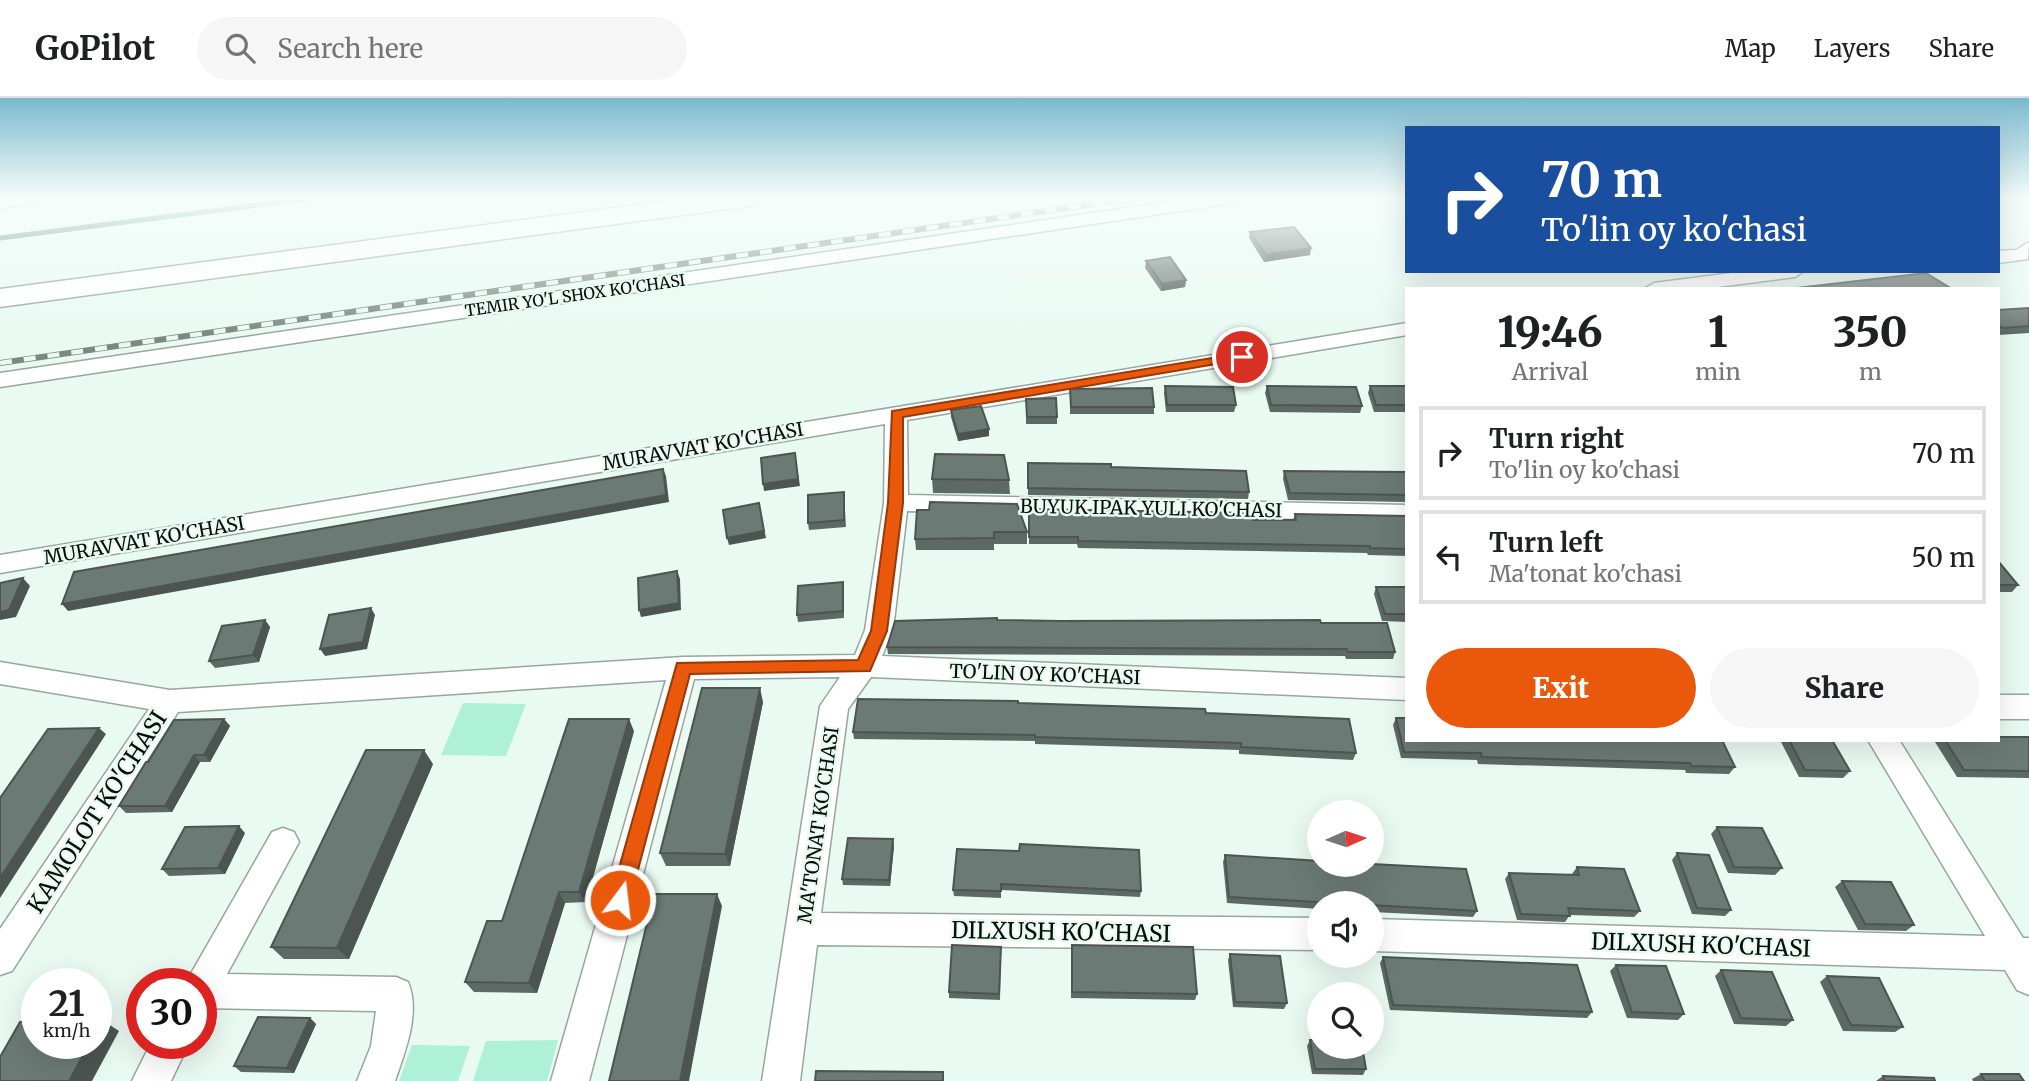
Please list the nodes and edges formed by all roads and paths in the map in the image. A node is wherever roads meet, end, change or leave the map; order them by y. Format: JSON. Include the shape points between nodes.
{"nodes":[{"id":1,"x":291,"y":244,"type":"edge"},
{"id":2,"x":406,"y":244,"type":"edge"},
{"id":3,"x":922,"y":244,"type":"edge"},
{"id":4,"x":2029,"y":248,"type":"edge"},
{"id":5,"x":2000,"y":257,"type":"edge"},
{"id":6,"x":1781,"y":273,"type":"edge"},
{"id":7,"x":0,"y":282,"type":"edge"},
{"id":8,"x":1682,"y":287,"type":"edge"},
{"id":9,"x":0,"y":298,"type":"edge"},
{"id":10,"x":1405,"y":335,"type":"edge"},
{"id":11,"x":0,"y":380,"type":"edge"},
{"id":12,"x":896,"y":414,"type":"junction"},
{"id":13,"x":896,"y":503,"type":"junction"},
{"id":14,"x":1405,"y":513,"type":"edge"},
{"id":15,"x":0,"y":564,"type":"edge"},
{"id":16,"x":864,"y":666,"type":"junction"},
{"id":17,"x":683,"y":668,"type":"junction"},
{"id":18,"x":0,"y":673,"type":"edge"},
{"id":19,"x":1405,"y":689,"type":"edge"},
{"id":20,"x":170,"y":701,"type":"junction"},
{"id":21,"x":2000,"y":707,"type":"edge"},
{"id":22,"x":2029,"y":707,"type":"edge"},
{"id":23,"x":1884,"y":742,"type":"edge"},
{"id":24,"x":283,"y":842,"type":"dead end"},
{"id":25,"x":803,"y":929,"type":"junction"},
{"id":26,"x":1307,"y":934,"type":"edge"},
{"id":27,"x":1384,"y":935,"type":"edge"},
{"id":28,"x":0,"y":959,"type":"edge"},
{"id":29,"x":2024,"y":962,"type":"edge"},
{"id":30,"x":213,"y":968,"type":"edge"},
{"id":31,"x":217,"y":989,"type":"edge"},
{"id":32,"x":163,"y":1059,"type":"edge"},
{"id":33,"x":151,"y":1081,"type":"edge"},
{"id":34,"x":376,"y":1081,"type":"edge"},
{"id":35,"x":570,"y":1081,"type":"edge"},
{"id":36,"x":781,"y":1081,"type":"edge"}],
"edges":[{"from":1,"to":7,"type":"highway"},
{"from":2,"to":9,"type":"highway"},
{"from":3,"to":11,"type":"street","name":"TEMIR YO'L SHOX KO'CHASI"},
{"from":4,"to":5,"type":"street","via":[[2021,256]]},
{"from":6,"to":8,"type":"street"},
{"from":10,"to":12,"type":"street","name":"MURAVVAT KO'CHASI"},
{"from":12,"to":13,"type":"street","name":"MA'TONAT KO'CHASI"},
{"from":12,"to":15,"type":"street","name":"MURAVVAT KO'CHASI"},
{"from":13,"to":14,"type":"street","name":"BUYUK IPAK YULI KO'CHASI"},
{"from":13,"to":16,"type":"street","name":"MA'TONAT KO'CHASI","via":[[879,631]]},
{"from":16,"to":17,"type":"street","name":"TO'LIN OY KO'CHASI"},
{"from":16,"to":19,"type":"street","name":"TO'LIN OY KO'CHASI"},
{"from":16,"to":25,"type":"street","name":"MA'TONAT KO'CHASI","via":[[834,706]]},
{"from":17,"to":20,"type":"street","name":"TO'LIN OY KO'CHASI"},
{"from":17,"to":35,"type":"street"},
{"from":18,"to":20,"type":"street","name":"TO'LIN OY KO'CHASI"},
{"from":20,"to":28,"type":"street","name":"KAMOLOT KO'CHASI"},
{"from":21,"to":22,"type":"street"},
{"from":23,"to":29,"type":"street"},
{"from":24,"to":30,"type":"street"},
{"from":25,"to":26,"type":"street","name":"DILXUSH KO'CHASI"},
{"from":25,"to":36,"type":"street","name":"MA'TONAT KO'CHASI"},
{"from":27,"to":29,"type":"street","name":"DILXUSH KO'CHASI"},
{"from":31,"to":34,"type":"street","via":[[396,994],[389,1046]]},
{"from":32,"to":33,"type":"street"}]}
